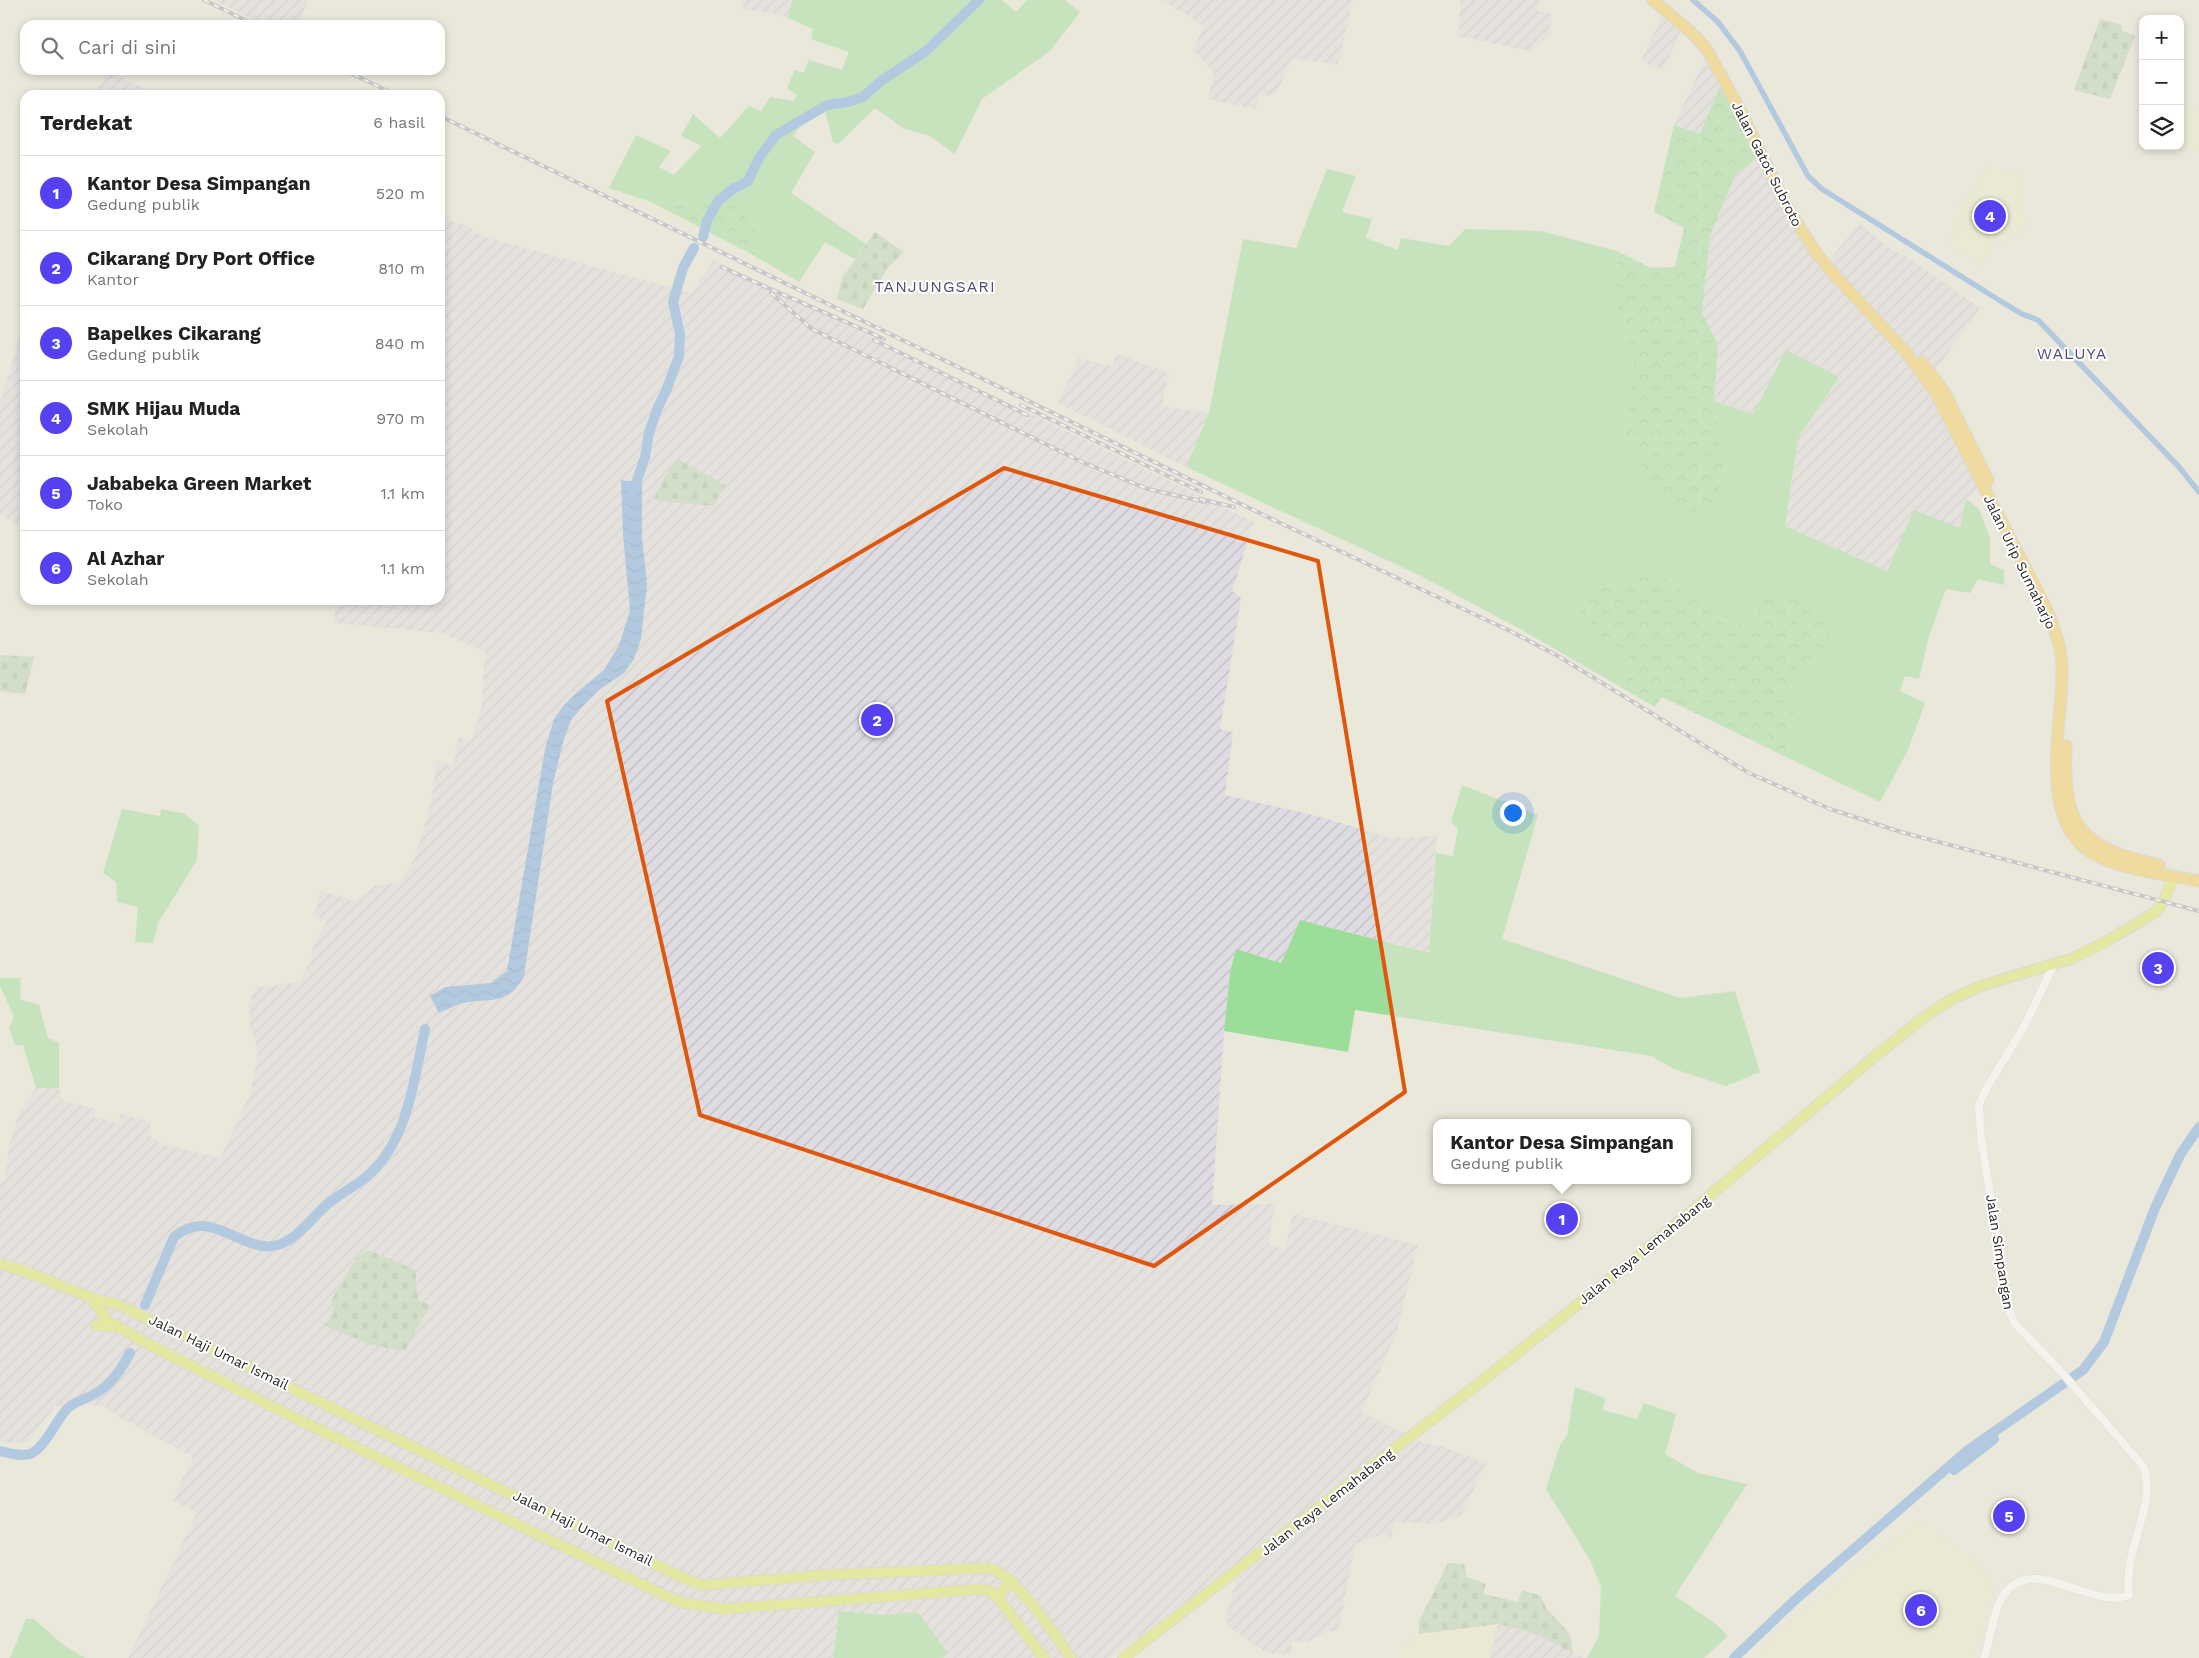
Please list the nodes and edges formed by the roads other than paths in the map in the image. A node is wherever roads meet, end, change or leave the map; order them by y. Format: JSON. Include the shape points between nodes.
{"nodes":[{"id":1,"x":1653,"y":0,"type":"edge"},
{"id":2,"x":1664,"y":0,"type":"edge"},
{"id":3,"x":1906,"y":348,"type":"junction"},
{"id":4,"x":2199,"y":873,"type":"edge"},
{"id":5,"x":2174,"y":876,"type":"junction"},
{"id":6,"x":2199,"y":881,"type":"edge"},
{"id":7,"x":2054,"y":964,"type":"junction"},
{"id":8,"x":0,"y":1264,"type":"edge"},
{"id":9,"x":92,"y":1299,"type":"junction"},
{"id":10,"x":132,"y":1311,"type":"junction"},
{"id":11,"x":96,"y":1325,"type":"dead end"},
{"id":12,"x":121,"y":1328,"type":"junction"},
{"id":13,"x":1012,"y":1581,"type":"junction"},
{"id":14,"x":996,"y":1597,"type":"junction"},
{"id":15,"x":1044,"y":1658,"type":"edge"},
{"id":16,"x":1071,"y":1658,"type":"edge"},
{"id":17,"x":1123,"y":1658,"type":"edge"},
{"id":18,"x":1984,"y":1658,"type":"edge"}],
"edges":[{"from":1,"to":3,"type":"highway","name":"Jalan Gatot Subroto","via":[[1706,48],[1805,238],[1829,269]]},
{"from":2,"to":3,"type":"highway","name":"Jalan Gatot Subroto","via":[[1700,30],[1722,60],[1789,198],[1811,234]]},
{"from":3,"to":4,"type":"highway","name":"Jalan Urip Sumaharjo","via":[[1936,378],[1945,393],[2063,632],[2069,665],[2065,784],[2073,817],[2088,837],[2112,851]]},
{"from":3,"to":5,"type":"highway","name":"Jalan Urip Sumaharjo","via":[[1945,410],[2056,634],[2062,666],[2057,778],[2066,824],[2082,845],[2102,857]]},
{"from":5,"to":6,"type":"highway","name":"Jalan Urip Sumaharjo"},
{"from":5,"to":7,"type":"main road","name":"Jalan Raya Lemahabang","via":[[2160,907],[2152,915],[2084,953]]},
{"from":7,"to":17,"type":"main road","name":"Jalan Raya Lemahabang","via":[[1981,986],[1924,1017],[1631,1262]]},
{"from":7,"to":18,"type":"street","name":"Jalan Simpangan","via":[[2025,1025],[1979,1105],[2008,1310],[2015,1324],[2143,1466],[2148,1491],[2128,1568],[2129,1595],[2107,1596],[2038,1579],[2021,1581],[2002,1597]]},
{"from":8,"to":9,"type":"main road","name":"Jalan Haji Umar Ismail","via":[[36,1275]]},
{"from":9,"to":10,"type":"main road","name":"Jalan Haji Umar Ismail"},
{"from":9,"to":12,"type":"main road","name":"Jalan Haji Umar Ismail","via":[[107,1320]]},
{"from":10,"to":12,"type":"main road","via":[[122,1315]]},
{"from":10,"to":13,"type":"main road","name":"Jalan Haji Umar Ismail","via":[[694,1582],[704,1585],[973,1567],[993,1569]]},
{"from":11,"to":12,"type":"main road"},
{"from":12,"to":14,"type":"main road","name":"Jalan Haji Umar Ismail","via":[[294,1418],[679,1602],[723,1609],[982,1589]]},
{"from":13,"to":14,"type":"main road"},
{"from":13,"to":16,"type":"main road","name":"Jalan Haji Umar Ismail"},
{"from":14,"to":15,"type":"main road"}]}
